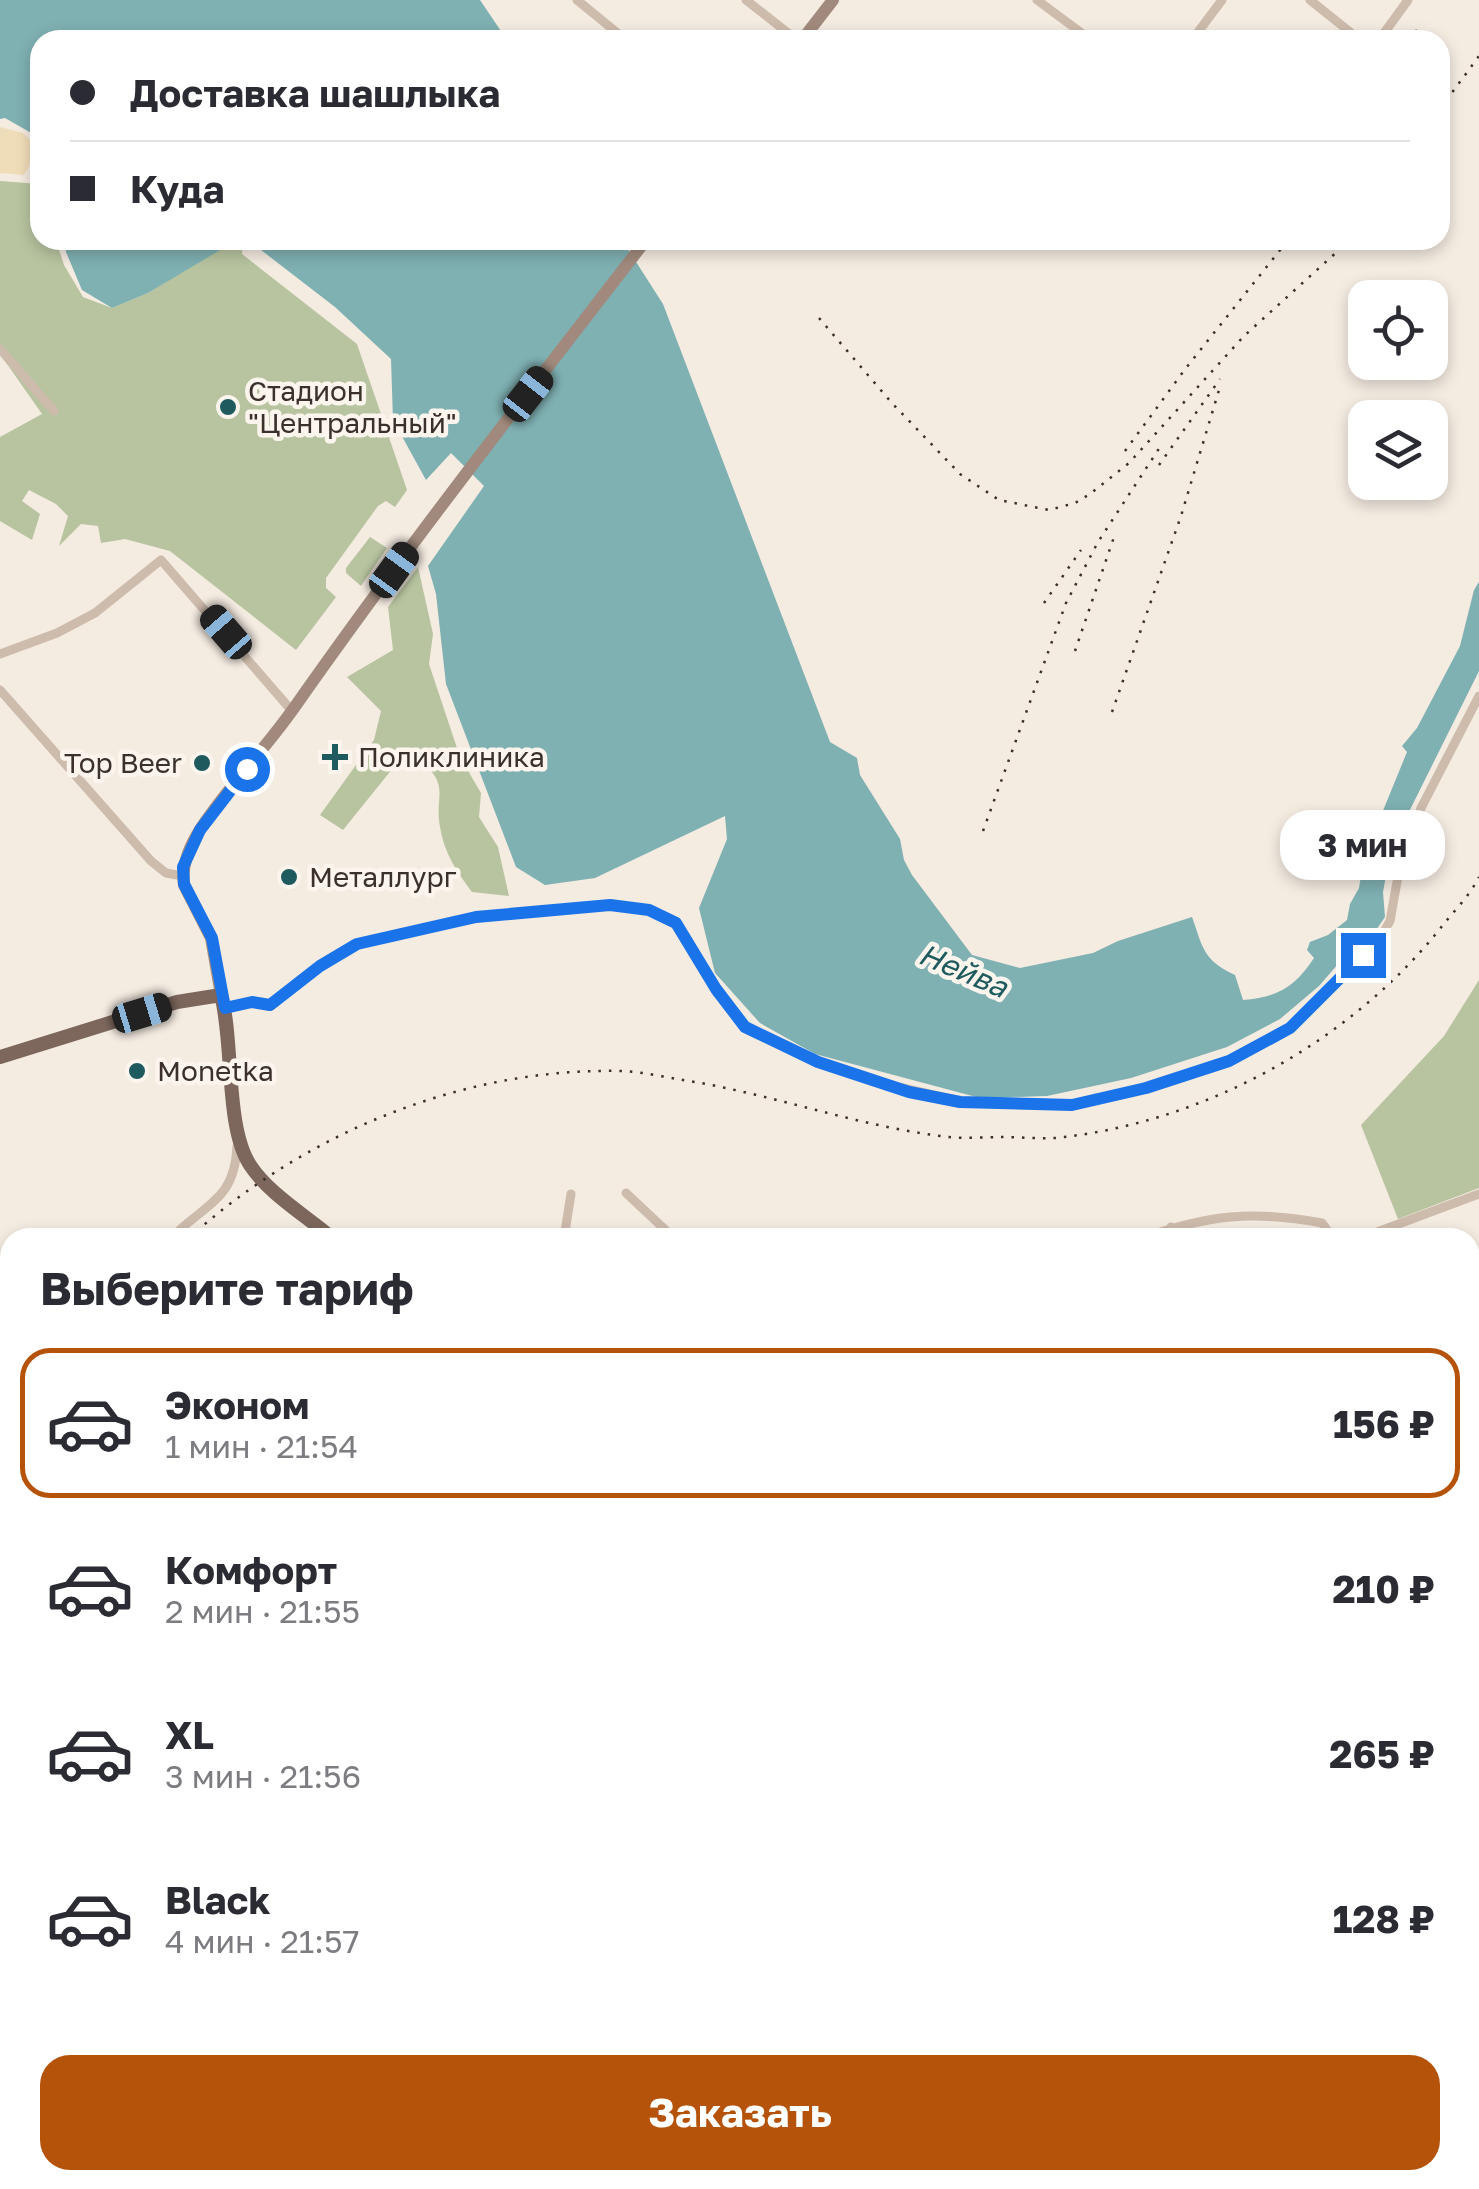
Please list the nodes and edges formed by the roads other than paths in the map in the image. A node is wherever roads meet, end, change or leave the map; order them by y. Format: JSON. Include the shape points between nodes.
{"nodes":[{"id":1,"x":577,"y":0,"type":"edge"},
{"id":2,"x":746,"y":0,"type":"edge"},
{"id":3,"x":833,"y":0,"type":"edge"},
{"id":4,"x":1037,"y":0,"type":"edge"},
{"id":5,"x":1222,"y":0,"type":"edge"},
{"id":6,"x":1310,"y":0,"type":"edge"},
{"id":7,"x":1408,"y":0,"type":"edge"},
{"id":8,"x":614,"y":30,"type":"edge"},
{"id":9,"x":786,"y":30,"type":"edge"},
{"id":10,"x":808,"y":30,"type":"edge"},
{"id":11,"x":1078,"y":30,"type":"edge"},
{"id":12,"x":1200,"y":30,"type":"edge"},
{"id":13,"x":1348,"y":30,"type":"edge"},
{"id":14,"x":1386,"y":30,"type":"edge"},
{"id":15,"x":638,"y":250,"type":"edge"},
{"id":16,"x":0,"y":348,"type":"edge"},
{"id":17,"x":54,"y":411,"type":"dead end"},
{"id":18,"x":0,"y":654,"type":"edge"},
{"id":19,"x":0,"y":690,"type":"edge"},
{"id":20,"x":1479,"y":696,"type":"edge"},
{"id":21,"x":292,"y":711,"type":"junction"},
{"id":22,"x":183,"y":876,"type":"junction"},
{"id":23,"x":223,"y":1002,"type":"junction"},
{"id":24,"x":0,"y":1057,"type":"edge"},
{"id":25,"x":238,"y":1133,"type":"junction"},
{"id":26,"x":626,"y":1193,"type":"dead end"},
{"id":27,"x":571,"y":1194,"type":"dead end"},
{"id":28,"x":1479,"y":1194,"type":"edge"},
{"id":29,"x":183,"y":1228,"type":"edge"},
{"id":30,"x":320,"y":1228,"type":"edge"},
{"id":31,"x":566,"y":1228,"type":"edge"},
{"id":32,"x":663,"y":1228,"type":"edge"},
{"id":33,"x":1171,"y":1228,"type":"edge"},
{"id":34,"x":1326,"y":1228,"type":"edge"},
{"id":35,"x":1388,"y":1228,"type":"edge"}],
"edges":[{"from":1,"to":8,"type":"street"},
{"from":2,"to":9,"type":"street"},
{"from":3,"to":10,"type":"main road"},
{"from":4,"to":11,"type":"street"},
{"from":5,"to":12,"type":"street"},
{"from":6,"to":13,"type":"street"},
{"from":7,"to":14,"type":"street"},
{"from":15,"to":21,"type":"main road"},
{"from":16,"to":17,"type":"street"},
{"from":18,"to":21,"type":"street","via":[[95,613],[161,560]]},
{"from":19,"to":22,"type":"street","via":[[151,861]]},
{"from":20,"to":23,"type":"street","via":[[1420,808],[1390,921],[1378,940],[1290,1028],[1229,1061],[1146,1088],[1072,1105],[960,1102],[818,1062],[745,1027],[676,923],[649,910],[610,905],[476,917],[357,944],[270,1005]]},
{"from":21,"to":22,"type":"main road","via":[[200,830]]},
{"from":22,"to":23,"type":"main road","via":[[212,938]]},
{"from":23,"to":24,"type":"main road","via":[[177,1002]]},
{"from":23,"to":25,"type":"main road"},
{"from":25,"to":29,"type":"street","via":[[233,1180]]},
{"from":25,"to":30,"type":"main road","via":[[261,1179]]},
{"from":26,"to":32,"type":"street"},
{"from":27,"to":31,"type":"street"},
{"from":28,"to":35,"type":"street"},
{"from":33,"to":34,"type":"street","via":[[1226,1215],[1283,1216]]}]}
